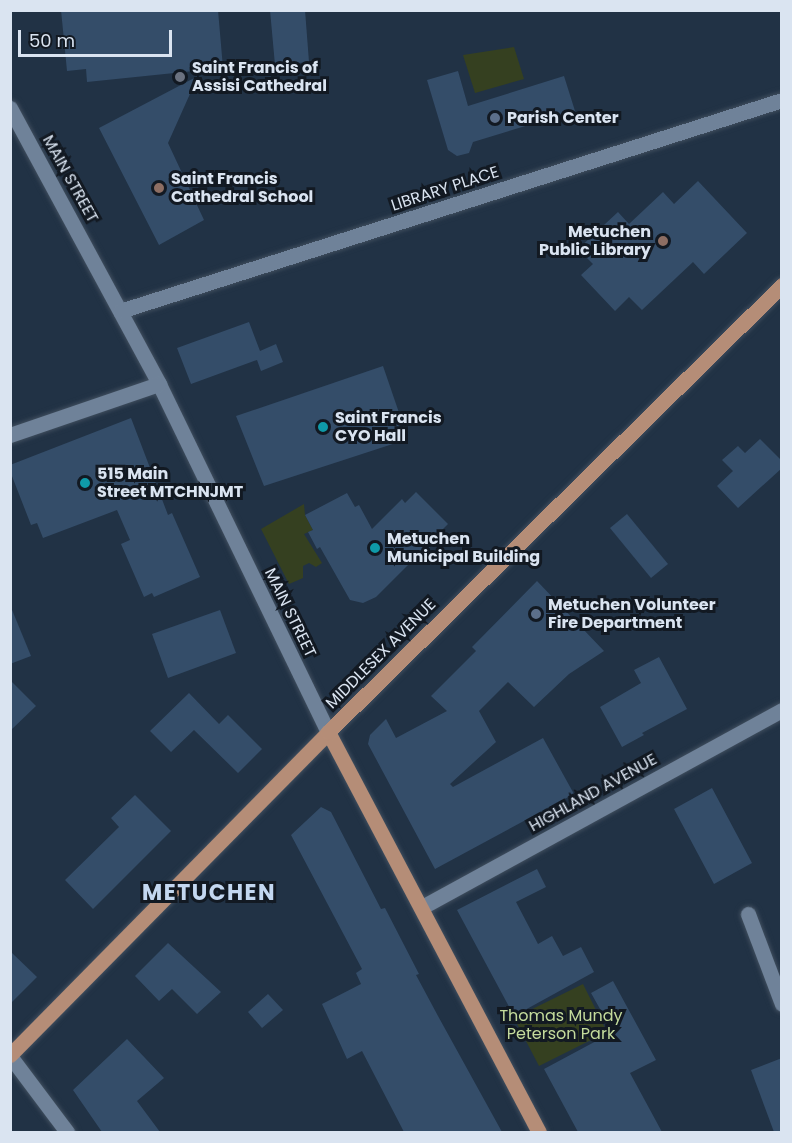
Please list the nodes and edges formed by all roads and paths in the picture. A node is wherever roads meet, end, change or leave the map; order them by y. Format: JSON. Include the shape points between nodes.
{"nodes":[{"id":1,"x":782,"y":100,"type":"edge"},
{"id":2,"x":10,"y":108,"type":"edge"},
{"id":3,"x":782,"y":285,"type":"edge"},
{"id":4,"x":120,"y":311,"type":"junction"},
{"id":5,"x":159,"y":384,"type":"junction"},
{"id":6,"x":10,"y":435,"type":"edge"},
{"id":7,"x":782,"y":710,"type":"edge"},
{"id":8,"x":328,"y":732,"type":"junction"},
{"id":9,"x":422,"y":907,"type":"junction"},
{"id":10,"x":748,"y":914,"type":"dead end"},
{"id":11,"x":782,"y":1004,"type":"edge"},
{"id":12,"x":10,"y":1055,"type":"edge"},
{"id":13,"x":67,"y":1132,"type":"edge"},
{"id":14,"x":539,"y":1132,"type":"edge"}],
"edges":[{"from":1,"to":4,"type":"street","name":"LIBRARY PLACE"},
{"from":2,"to":4,"type":"street","name":"MAIN STREET"},
{"from":3,"to":8,"type":"main road","name":"MIDDLESEX AVENUE"},
{"from":4,"to":5,"type":"street","name":"MAIN STREET"},
{"from":5,"to":6,"type":"street"},
{"from":5,"to":8,"type":"street","name":"MAIN STREET"},
{"from":7,"to":9,"type":"street","name":"HIGHLAND AVENUE"},
{"from":8,"to":9,"type":"main road","name":"MAIN STREET"},
{"from":8,"to":12,"type":"main road","name":"MIDDLESEX AVENUE"},
{"from":9,"to":14,"type":"main road","name":"MAIN STREET"},
{"from":10,"to":11,"type":"street"},
{"from":12,"to":13,"type":"street"}]}
